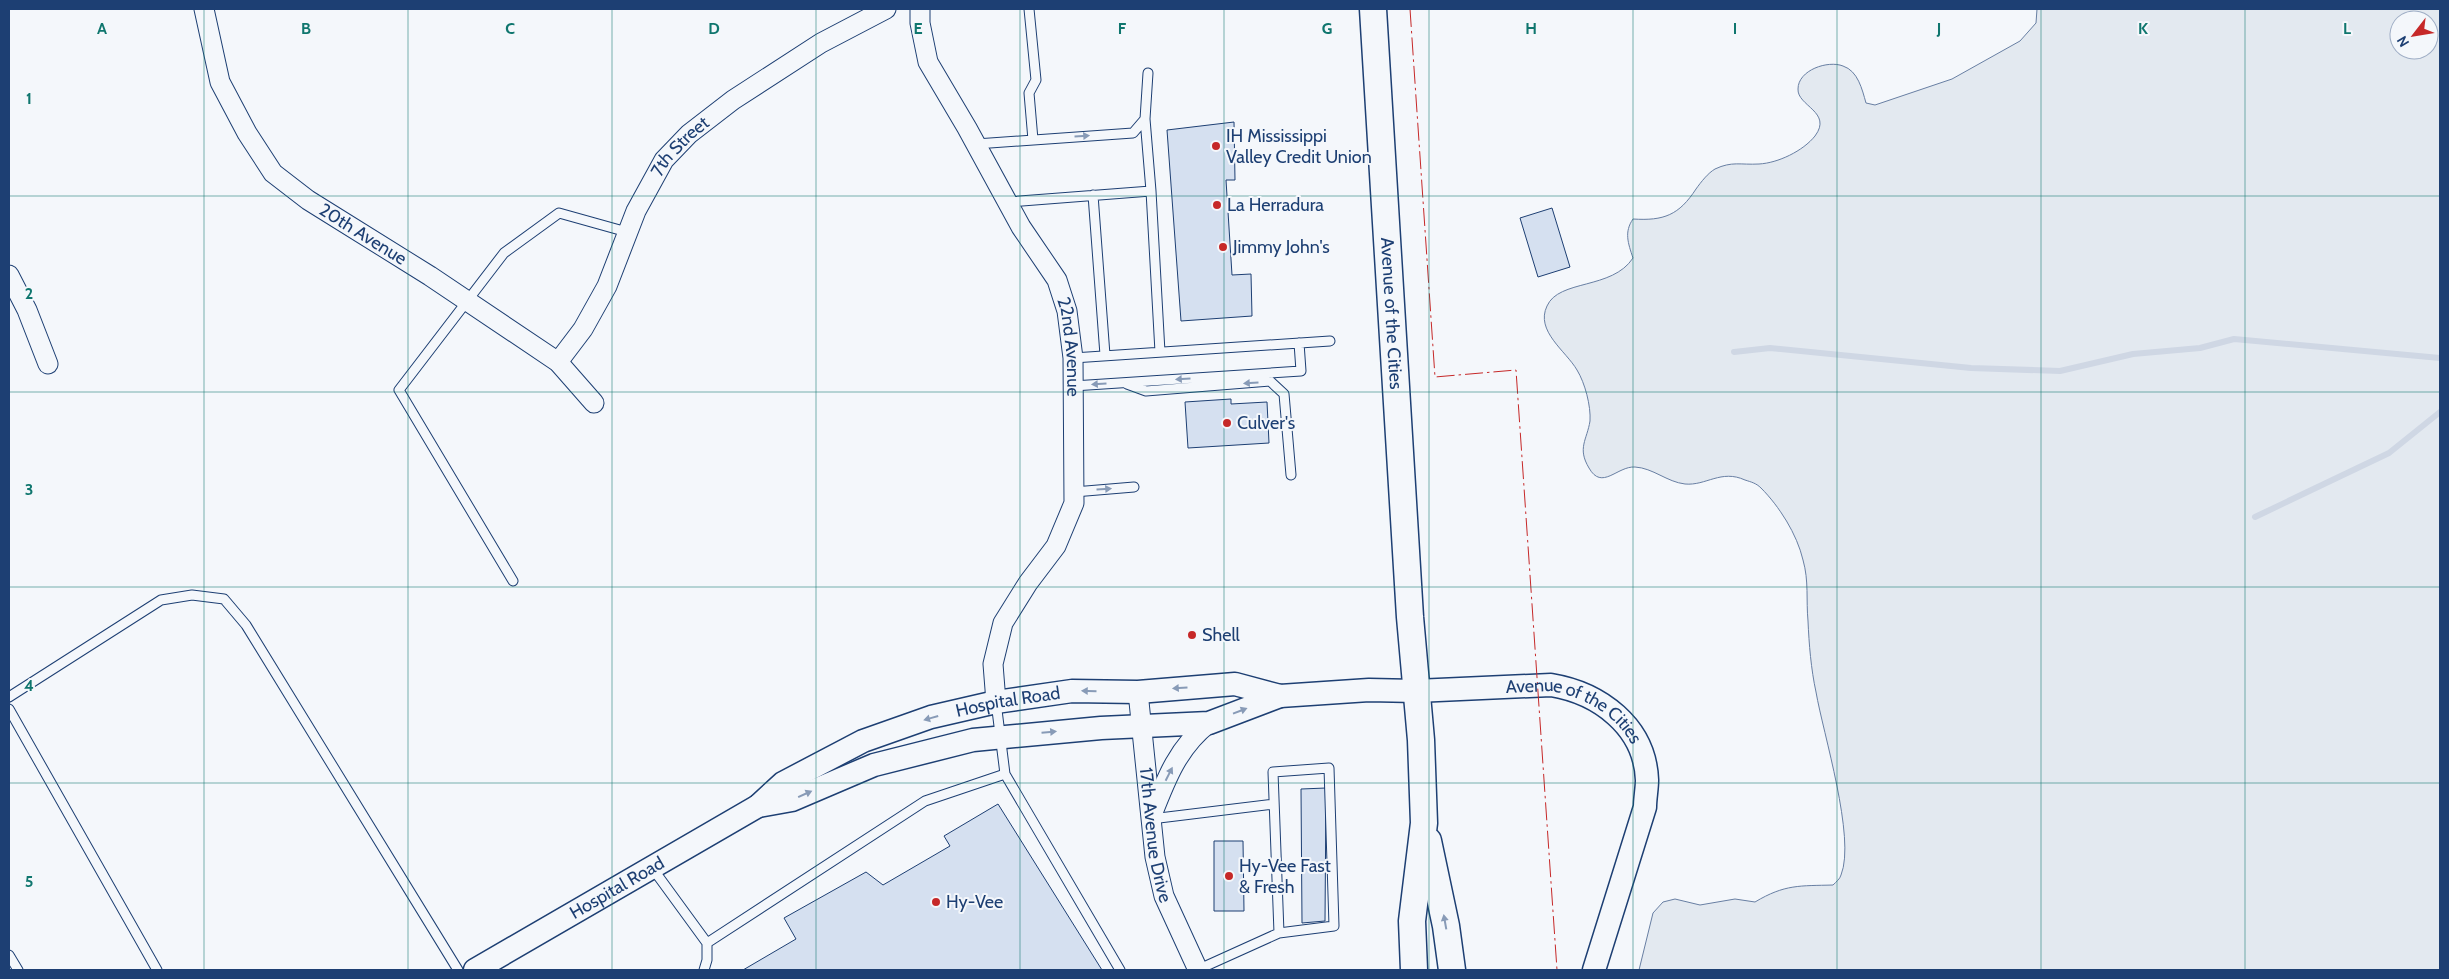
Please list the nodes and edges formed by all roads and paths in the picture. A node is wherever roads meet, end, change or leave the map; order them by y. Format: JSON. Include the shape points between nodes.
{"nodes":[{"id":1,"x":204,"y":9,"type":"edge"},
{"id":2,"x":886,"y":9,"type":"edge"},
{"id":3,"x":920,"y":9,"type":"edge"},
{"id":4,"x":1029,"y":9,"type":"edge"},
{"id":5,"x":1373,"y":9,"type":"edge"},
{"id":6,"x":1148,"y":73,"type":"dead end"},
{"id":7,"x":1145,"y":119,"type":"junction"},
{"id":8,"x":1033,"y":140,"type":"junction"},
{"id":9,"x":976,"y":144,"type":"junction"},
{"id":10,"x":1151,"y":191,"type":"junction"},
{"id":11,"x":1093,"y":195,"type":"junction"},
{"id":12,"x":1008,"y":202,"type":"junction"},
{"id":13,"x":627,"y":232,"type":"junction"},
{"id":14,"x":9,"y":275,"type":"edge"},
{"id":15,"x":1390,"y":282,"type":"dead end"},
{"id":16,"x":467,"y":301,"type":"junction"},
{"id":17,"x":1330,"y":341,"type":"dead end"},
{"id":18,"x":1299,"y":343,"type":"junction"},
{"id":19,"x":1160,"y":352,"type":"junction"},
{"id":20,"x":1105,"y":355,"type":"junction"},
{"id":21,"x":1073,"y":358,"type":"junction"},
{"id":22,"x":558,"y":362,"type":"junction"},
{"id":23,"x":48,"y":364,"type":"dead end"},
{"id":24,"x":1124,"y":383,"type":"junction"},
{"id":25,"x":1073,"y":386,"type":"junction"},
{"id":26,"x":594,"y":403,"type":"dead end"},
{"id":27,"x":1291,"y":475,"type":"dead end"},
{"id":28,"x":1134,"y":487,"type":"dead end"},
{"id":29,"x":1074,"y":492,"type":"junction"},
{"id":30,"x":1407,"y":568,"type":"junction"},
{"id":31,"x":513,"y":581,"type":"dead end"},
{"id":32,"x":1416,"y":691,"type":"junction"},
{"id":33,"x":1138,"y":692,"type":"junction"},
{"id":34,"x":1280,"y":696,"type":"junction"},
{"id":35,"x":9,"y":697,"type":"edge"},
{"id":36,"x":996,"y":702,"type":"junction"},
{"id":37,"x":9,"y":709,"type":"edge"},
{"id":38,"x":1209,"y":723,"type":"junction"},
{"id":39,"x":1141,"y":726,"type":"junction"},
{"id":40,"x":1000,"y":736,"type":"junction"},
{"id":41,"x":1005,"y":774,"type":"junction"},
{"id":42,"x":1274,"y":804,"type":"junction"},
{"id":43,"x":758,"y":806,"type":"junction"},
{"id":44,"x":1151,"y":819,"type":"junction"},
{"id":45,"x":1424,"y":823,"type":"junction"},
{"id":46,"x":652,"y":867,"type":"junction"},
{"id":47,"x":1279,"y":933,"type":"junction"},
{"id":48,"x":706,"y":944,"type":"junction"},
{"id":49,"x":9,"y":955,"type":"edge"},
{"id":50,"x":18,"y":970,"type":"edge"},
{"id":51,"x":157,"y":970,"type":"edge"},
{"id":52,"x":458,"y":970,"type":"edge"},
{"id":53,"x":475,"y":970,"type":"edge"},
{"id":54,"x":704,"y":970,"type":"edge"},
{"id":55,"x":1120,"y":970,"type":"edge"},
{"id":56,"x":1197,"y":970,"type":"edge"},
{"id":57,"x":1414,"y":970,"type":"edge"},
{"id":58,"x":1452,"y":970,"type":"edge"},
{"id":59,"x":1594,"y":970,"type":"edge"}],
"edges":[{"from":1,"to":16,"type":"street","name":"20th Avenue","via":[[220,82],[273,173],[308,200]]},
{"from":2,"to":13,"type":"street","name":"7th Street","via":[[821,43],[733,100],[689,134],[664,160]]},
{"from":3,"to":9,"type":"street","name":"22nd Avenue","via":[[928,62]]},
{"from":4,"to":8,"type":"lane","via":[[1036,80],[1029,93]]},
{"from":5,"to":30,"type":"main road","name":"Avenue of the Cities"},
{"from":6,"to":7,"type":"lane"},
{"from":8,"to":7,"type":"lane","one_way":true,"via":[[1133,133]]},
{"from":7,"to":10,"type":"lane"},
{"from":8,"to":9,"type":"lane"},
{"from":9,"to":12,"type":"street","name":"22nd Avenue"},
{"from":10,"to":11,"type":"lane"},
{"from":10,"to":19,"type":"lane"},
{"from":11,"to":12,"type":"lane"},
{"from":11,"to":20,"type":"lane"},
{"from":12,"to":21,"type":"street","name":"22nd Avenue","via":[[1021,228],[1057,280],[1067,311]]},
{"from":13,"to":16,"type":"lane","via":[[560,213],[504,253]]},
{"from":13,"to":22,"type":"street","name":"7th Street","via":[[607,286],[583,329]]},
{"from":14,"to":23,"type":"street"},
{"from":15,"to":30,"type":"main road","name":"Avenue of the Cities"},
{"from":16,"to":22,"type":"street","name":"20th Avenue"},
{"from":16,"to":31,"type":"lane","via":[[399,390]]},
{"from":17,"to":18,"type":"lane"},
{"from":18,"to":19,"type":"lane"},
{"from":18,"to":24,"type":"lane","one_way":true,"via":[[1302,371]]},
{"from":19,"to":20,"type":"lane"},
{"from":20,"to":21,"type":"lane"},
{"from":21,"to":25,"type":"street","name":"22nd Avenue"},
{"from":22,"to":26,"type":"street","name":"20th Avenue"},
{"from":24,"to":25,"type":"lane","one_way":true},
{"from":27,"to":24,"type":"lane","one_way":true,"via":[[1284,394],[1270,382],[1146,391]]},
{"from":25,"to":29,"type":"street","name":"22nd Avenue"},
{"from":29,"to":28,"type":"lane","one_way":true},
{"from":29,"to":36,"type":"street","name":"22nd Avenue","via":[[1074,503],[1056,546],[1028,582],[1003,623],[993,664]]},
{"from":30,"to":32,"type":"main road","name":"Avenue of the Cities"},
{"from":32,"to":34,"type":"street","name":"Hospital Road","via":[[1369,690]]},
{"from":32,"to":45,"type":"main road","name":"Avenue of the Cities"},
{"from":32,"to":59,"type":"street","name":"Avenue of the Cities","via":[[1532,685],[1567,688],[1589,696],[1611,710],[1624,721],[1635,738],[1647,779],[1645,807]]},
{"from":34,"to":33,"type":"street","name":"Hospital Road","one_way":true,"via":[[1235,684]]},
{"from":33,"to":36,"type":"street","name":"Hospital Road","one_way":true,"via":[[1072,691]]},
{"from":33,"to":39,"type":"street","name":"17th Avenue Drive"},
{"from":38,"to":34,"type":"street","name":"Hospital Road","one_way":true},
{"from":35,"to":52,"type":"lane","via":[[161,600],[192,595],[224,599],[246,625]]},
{"from":36,"to":40,"type":"lane"},
{"from":36,"to":43,"type":"street","name":"Hospital Road","one_way":true,"via":[[931,718],[862,741],[783,783]]},
{"from":37,"to":51,"type":"lane"},
{"from":38,"to":39,"type":"street","name":"Hospital Road"},
{"from":44,"to":38,"type":"street","one_way":true,"via":[[1165,780],[1181,750]]},
{"from":40,"to":39,"type":"street","name":"Hospital Road","one_way":true},
{"from":39,"to":44,"type":"street","name":"17th Avenue Drive"},
{"from":40,"to":41,"type":"lane"},
{"from":43,"to":40,"type":"street","name":"Hospital Road","one_way":true,"via":[[792,800],[836,780],[900,758]]},
{"from":41,"to":48,"type":"lane","via":[[925,801]]},
{"from":41,"to":55,"type":"lane"},
{"from":42,"to":44,"type":"lane"},
{"from":42,"to":47,"type":"lane"},
{"from":42,"to":47,"type":"lane","via":[[1273,772],[1329,768],[1334,926]]},
{"from":43,"to":46,"type":"street","name":"Hospital Road"},
{"from":44,"to":56,"type":"street","name":"17th Avenue Drive","via":[[1164,896]]},
{"from":45,"to":57,"type":"main road","name":"Avenue of the Cities","via":[[1412,921]]},
{"from":58,"to":45,"type":"main road","name":"Avenue of the Cities","one_way":true},
{"from":46,"to":48,"type":"lane"},
{"from":46,"to":53,"type":"street","name":"Hospital Road"},
{"from":47,"to":56,"type":"lane"},
{"from":48,"to":54,"type":"lane","via":[[708,960]]},
{"from":49,"to":50,"type":"lane"}]}
